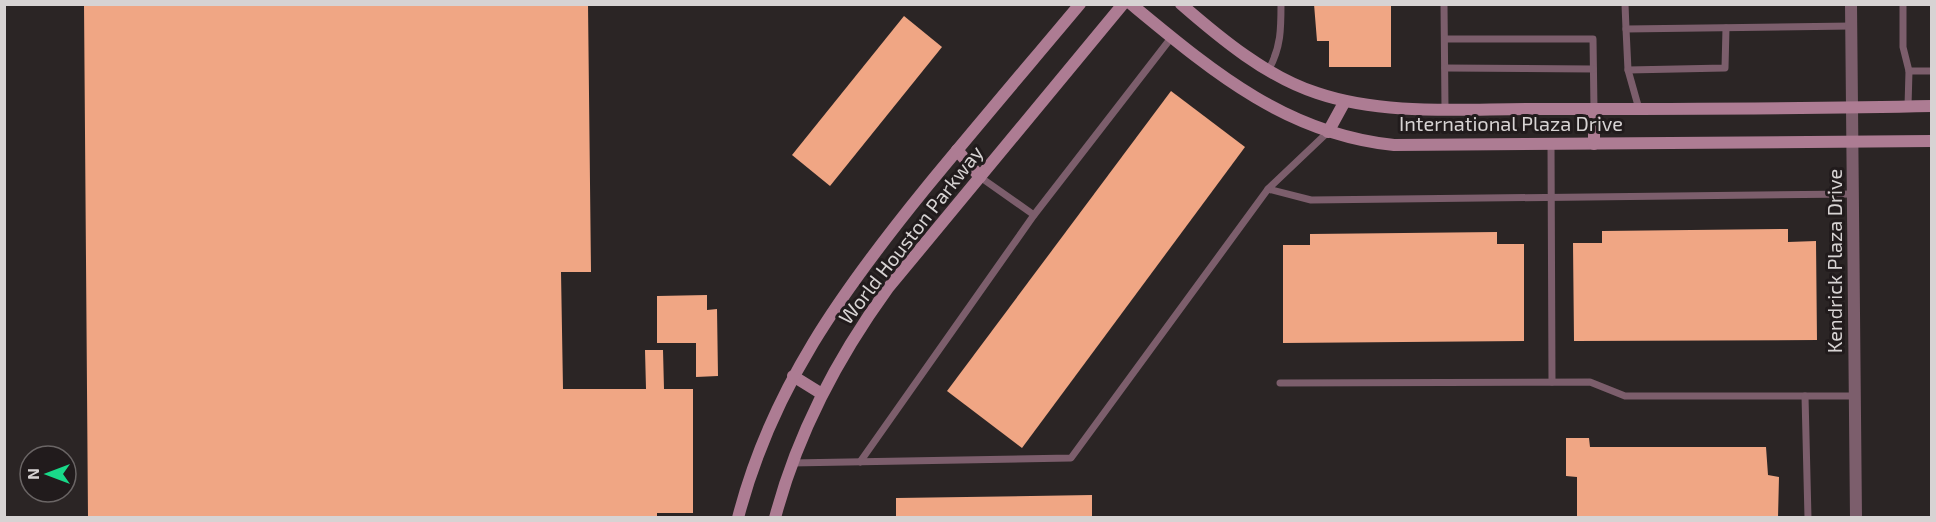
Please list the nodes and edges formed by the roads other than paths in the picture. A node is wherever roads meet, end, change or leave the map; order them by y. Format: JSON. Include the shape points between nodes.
{"nodes":[{"id":1,"x":1080,"y":4,"type":"edge"},
{"id":2,"x":1123,"y":4,"type":"edge"},
{"id":3,"x":1131,"y":4,"type":"edge"},
{"id":4,"x":1181,"y":4,"type":"edge"},
{"id":5,"x":1281,"y":4,"type":"edge"},
{"id":6,"x":1444,"y":4,"type":"edge"},
{"id":7,"x":1625,"y":4,"type":"edge"},
{"id":8,"x":1851,"y":4,"type":"edge"},
{"id":9,"x":1903,"y":4,"type":"edge"},
{"id":10,"x":1852,"y":26,"type":"junction"},
{"id":11,"x":1726,"y":28,"type":"junction"},
{"id":12,"x":1626,"y":29,"type":"junction"},
{"id":13,"x":1171,"y":38,"type":"junction"},
{"id":14,"x":1444,"y":39,"type":"junction"},
{"id":15,"x":1445,"y":68,"type":"junction"},
{"id":16,"x":1269,"y":69,"type":"junction"},
{"id":17,"x":1593,"y":69,"type":"junction"},
{"id":18,"x":1628,"y":70,"type":"junction"},
{"id":19,"x":1932,"y":70,"type":"edge"},
{"id":20,"x":1909,"y":71,"type":"junction"},
{"id":21,"x":1345,"y":101,"type":"junction"},
{"id":22,"x":1908,"y":106,"type":"junction"},
{"id":23,"x":1932,"y":106,"type":"edge"},
{"id":24,"x":1445,"y":108,"type":"junction"},
{"id":25,"x":1854,"y":108,"type":"junction"},
{"id":26,"x":1594,"y":109,"type":"junction"},
{"id":27,"x":1639,"y":109,"type":"junction"},
{"id":28,"x":1328,"y":132,"type":"junction"},
{"id":29,"x":1932,"y":141,"type":"edge"},
{"id":30,"x":1854,"y":142,"type":"junction"},
{"id":31,"x":1551,"y":144,"type":"junction"},
{"id":32,"x":1594,"y":144,"type":"junction"},
{"id":33,"x":957,"y":150,"type":"junction"},
{"id":34,"x":980,"y":177,"type":"junction"},
{"id":35,"x":1268,"y":189,"type":"junction"},
{"id":36,"x":1854,"y":194,"type":"junction"},
{"id":37,"x":1551,"y":196,"type":"junction"},
{"id":38,"x":1034,"y":215,"type":"junction"},
{"id":39,"x":793,"y":376,"type":"junction"},
{"id":40,"x":1552,"y":382,"type":"junction"},
{"id":41,"x":1280,"y":383,"type":"dead end"},
{"id":42,"x":822,"y":394,"type":"junction"},
{"id":43,"x":1805,"y":396,"type":"junction"},
{"id":44,"x":1856,"y":396,"type":"junction"},
{"id":45,"x":860,"y":462,"type":"junction"},
{"id":46,"x":791,"y":463,"type":"junction"},
{"id":47,"x":738,"y":518,"type":"edge"},
{"id":48,"x":775,"y":518,"type":"edge"},
{"id":49,"x":1808,"y":518,"type":"edge"},
{"id":50,"x":1856,"y":518,"type":"edge"}],
"edges":[{"from":1,"to":33,"type":"street","name":"World Houston Parkway"},
{"from":2,"to":34,"type":"street","name":"World Houston Parkway"},
{"from":3,"to":13,"type":"street","name":"International Plaza Drive"},
{"from":4,"to":16,"type":"street","name":"International Plaza Drive","via":[[1215,34]]},
{"from":5,"to":16,"type":"lane","via":[[1281,37]]},
{"from":6,"to":14,"type":"lane"},
{"from":7,"to":12,"type":"lane"},
{"from":8,"to":10,"type":"street","name":"Kendrick Plaza Drive"},
{"from":9,"to":20,"type":"lane","via":[[1903,47]]},
{"from":10,"to":11,"type":"lane"},
{"from":10,"to":25,"type":"street","name":"Kendrick Plaza Drive"},
{"from":11,"to":12,"type":"lane"},
{"from":11,"to":18,"type":"lane","via":[[1725,68]]},
{"from":12,"to":18,"type":"lane"},
{"from":13,"to":28,"type":"street","name":"International Plaza Drive","via":[[1226,81],[1280,113]]},
{"from":13,"to":38,"type":"lane"},
{"from":14,"to":15,"type":"lane"},
{"from":14,"to":17,"type":"lane","via":[[1588,37],[1594,43]]},
{"from":15,"to":17,"type":"lane"},
{"from":15,"to":24,"type":"lane"},
{"from":16,"to":21,"type":"street","name":"International Plaza Drive","via":[[1315,93]]},
{"from":17,"to":26,"type":"lane"},
{"from":18,"to":27,"type":"lane"},
{"from":19,"to":20,"type":"lane"},
{"from":20,"to":22,"type":"lane"},
{"from":21,"to":24,"type":"street","name":"International Plaza Drive","via":[[1377,107]]},
{"from":21,"to":28,"type":"street"},
{"from":22,"to":23,"type":"street","name":"International Plaza Drive"},
{"from":22,"to":25,"type":"street","name":"International Plaza Drive"},
{"from":24,"to":26,"type":"street","name":"International Plaza Drive"},
{"from":25,"to":27,"type":"street","name":"International Plaza Drive"},
{"from":25,"to":30,"type":"street","name":"Kendrick Plaza Drive"},
{"from":26,"to":27,"type":"street","name":"International Plaza Drive"},
{"from":26,"to":32,"type":"street"},
{"from":28,"to":31,"type":"street","name":"International Plaza Drive","via":[[1361,142],[1394,145]]},
{"from":28,"to":35,"type":"lane"},
{"from":29,"to":30,"type":"street","name":"International Plaza Drive"},
{"from":30,"to":32,"type":"street","name":"International Plaza Drive"},
{"from":30,"to":36,"type":"street","name":"Kendrick Plaza Drive"},
{"from":31,"to":32,"type":"street","name":"International Plaza Drive"},
{"from":31,"to":37,"type":"lane"},
{"from":33,"to":34,"type":"street"},
{"from":33,"to":39,"type":"street","name":"World Houston Parkway","via":[[847,289]]},
{"from":34,"to":38,"type":"lane"},
{"from":34,"to":42,"type":"street","name":"World Houston Parkway","via":[[882,296]]},
{"from":35,"to":37,"type":"lane","via":[[1311,200]]},
{"from":35,"to":45,"type":"lane","via":[[1071,458]]},
{"from":36,"to":37,"type":"lane"},
{"from":36,"to":44,"type":"street","name":"Kendrick Plaza Drive"},
{"from":37,"to":40,"type":"lane"},
{"from":38,"to":45,"type":"lane"},
{"from":39,"to":42,"type":"street"},
{"from":39,"to":47,"type":"street","name":"World Houston Parkway","via":[[755,460]]},
{"from":40,"to":41,"type":"lane"},
{"from":40,"to":43,"type":"lane","via":[[1590,382],[1625,396]]},
{"from":42,"to":46,"type":"street","name":"World Houston Parkway"},
{"from":43,"to":44,"type":"lane"},
{"from":43,"to":49,"type":"lane"},
{"from":44,"to":50,"type":"street","name":"Kendrick Plaza Drive"},
{"from":45,"to":46,"type":"lane"},
{"from":46,"to":48,"type":"street","name":"World Houston Parkway"}]}
